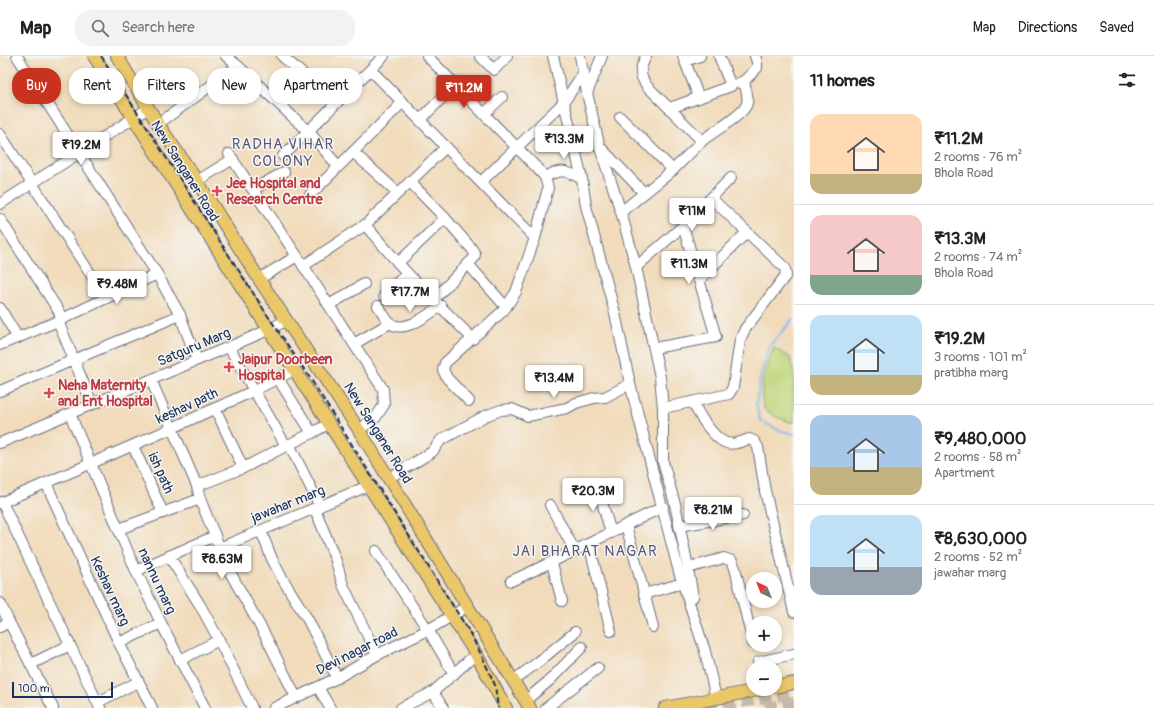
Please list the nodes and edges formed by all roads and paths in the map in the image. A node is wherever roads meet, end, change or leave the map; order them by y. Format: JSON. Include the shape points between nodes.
{"nodes":[{"id":1,"x":17,"y":56,"type":"edge"},
{"id":2,"x":94,"y":56,"type":"edge"},
{"id":3,"x":226,"y":56,"type":"edge"},
{"id":4,"x":282,"y":56,"type":"edge"},
{"id":5,"x":384,"y":56,"type":"edge"},
{"id":6,"x":427,"y":56,"type":"edge"},
{"id":7,"x":480,"y":56,"type":"edge"},
{"id":8,"x":507,"y":56,"type":"edge"},
{"id":9,"x":553,"y":56,"type":"edge"},
{"id":10,"x":580,"y":56,"type":"edge"},
{"id":11,"x":602,"y":56,"type":"edge"},
{"id":12,"x":646,"y":56,"type":"edge"},
{"id":13,"x":700,"y":56,"type":"edge"},
{"id":14,"x":719,"y":56,"type":"edge"},
{"id":15,"x":755,"y":56,"type":"edge"},
{"id":16,"x":119,"y":57,"type":"edge"},
{"id":17,"x":684,"y":59,"type":"edge"},
{"id":18,"x":238,"y":66,"type":"junction"},
{"id":19,"x":296,"y":68,"type":"edge"},
{"id":20,"x":371,"y":70,"type":"junction"},
{"id":21,"x":584,"y":72,"type":"junction"},
{"id":22,"x":744,"y":81,"type":"junction"},
{"id":23,"x":455,"y":85,"type":"junction"},
{"id":24,"x":731,"y":86,"type":"junction"},
{"id":25,"x":587,"y":93,"type":"junction"},
{"id":26,"x":502,"y":97,"type":"dead end"},
{"id":27,"x":699,"y":98,"type":"junction"},
{"id":28,"x":564,"y":102,"type":"junction"},
{"id":29,"x":402,"y":103,"type":"junction"},
{"id":30,"x":149,"y":108,"type":"junction"},
{"id":31,"x":670,"y":108,"type":"junction"},
{"id":32,"x":484,"y":114,"type":"junction"},
{"id":33,"x":620,"y":116,"type":"dead end"},
{"id":34,"x":134,"y":119,"type":"junction"},
{"id":35,"x":420,"y":120,"type":"junction"},
{"id":36,"x":158,"y":124,"type":"junction"},
{"id":37,"x":308,"y":131,"type":"junction"},
{"id":38,"x":0,"y":134,"type":"edge"},
{"id":39,"x":702,"y":141,"type":"junction"},
{"id":40,"x":446,"y":147,"type":"junction"},
{"id":41,"x":516,"y":148,"type":"junction"},
{"id":42,"x":600,"y":148,"type":"junction"},
{"id":43,"x":353,"y":152,"type":"junction"},
{"id":44,"x":79,"y":153,"type":"junction"},
{"id":45,"x":283,"y":156,"type":"dead end"},
{"id":46,"x":338,"y":166,"type":"junction"},
{"id":47,"x":674,"y":170,"type":"junction"},
{"id":48,"x":284,"y":172,"type":"dead end"},
{"id":49,"x":545,"y":177,"type":"junction"},
{"id":50,"x":731,"y":178,"type":"dead end"},
{"id":51,"x":582,"y":179,"type":"junction"},
{"id":52,"x":197,"y":181,"type":"junction"},
{"id":53,"x":410,"y":182,"type":"junction"},
{"id":54,"x":481,"y":182,"type":"junction"},
{"id":55,"x":32,"y":183,"type":"junction"},
{"id":56,"x":254,"y":189,"type":"junction"},
{"id":57,"x":398,"y":193,"type":"junction"},
{"id":58,"x":644,"y":193,"type":"junction"},
{"id":59,"x":310,"y":195,"type":"dead end"},
{"id":60,"x":711,"y":198,"type":"junction"},
{"id":61,"x":0,"y":204,"type":"edge"},
{"id":62,"x":620,"y":212,"type":"junction"},
{"id":63,"x":445,"y":218,"type":"junction"},
{"id":64,"x":0,"y":219,"type":"edge"},
{"id":65,"x":365,"y":225,"type":"junction"},
{"id":66,"x":683,"y":226,"type":"junction"},
{"id":67,"x":747,"y":232,"type":"junction"},
{"id":68,"x":535,"y":238,"type":"junction"},
{"id":69,"x":297,"y":256,"type":"junction"},
{"id":70,"x":398,"y":263,"type":"junction"},
{"id":71,"x":468,"y":264,"type":"junction"},
{"id":72,"x":303,"y":266,"type":"junction"},
{"id":73,"x":636,"y":267,"type":"junction"},
{"id":74,"x":407,"y":273,"type":"junction"},
{"id":75,"x":157,"y":274,"type":"junction"},
{"id":76,"x":259,"y":279,"type":"junction"},
{"id":77,"x":699,"y":280,"type":"junction"},
{"id":78,"x":364,"y":284,"type":"dead end"},
{"id":79,"x":384,"y":296,"type":"dead end"},
{"id":80,"x":106,"y":298,"type":"junction"},
{"id":81,"x":437,"y":303,"type":"junction"},
{"id":82,"x":329,"y":305,"type":"junction"},
{"id":83,"x":378,"y":306,"type":"dead end"},
{"id":84,"x":506,"y":306,"type":"junction"},
{"id":85,"x":0,"y":308,"type":"edge"},
{"id":86,"x":180,"y":316,"type":"junction"},
{"id":87,"x":60,"y":320,"type":"junction"},
{"id":88,"x":287,"y":320,"type":"junction"},
{"id":89,"x":390,"y":323,"type":"junction"},
{"id":90,"x":268,"y":330,"type":"junction"},
{"id":91,"x":18,"y":338,"type":"junction"},
{"id":92,"x":473,"y":339,"type":"junction"},
{"id":93,"x":354,"y":344,"type":"junction"},
{"id":94,"x":0,"y":345,"type":"edge"},
{"id":95,"x":229,"y":347,"type":"junction"},
{"id":96,"x":654,"y":348,"type":"junction"},
{"id":97,"x":73,"y":359,"type":"junction"},
{"id":98,"x":198,"y":360,"type":"junction"},
{"id":99,"x":294,"y":370,"type":"junction"},
{"id":100,"x":277,"y":377,"type":"junction"},
{"id":101,"x":151,"y":380,"type":"junction"},
{"id":102,"x":630,"y":384,"type":"junction"},
{"id":103,"x":0,"y":391,"type":"edge"},
{"id":104,"x":253,"y":391,"type":"junction"},
{"id":105,"x":469,"y":401,"type":"dead end"},
{"id":106,"x":693,"y":402,"type":"junction"},
{"id":107,"x":92,"y":404,"type":"junction"},
{"id":108,"x":215,"y":408,"type":"junction"},
{"id":109,"x":662,"y":408,"type":"junction"},
{"id":110,"x":70,"y":414,"type":"junction"},
{"id":111,"x":328,"y":424,"type":"junction"},
{"id":112,"x":173,"y":428,"type":"junction"},
{"id":113,"x":359,"y":430,"type":"junction"},
{"id":114,"x":312,"y":434,"type":"junction"},
{"id":115,"x":0,"y":443,"type":"edge"},
{"id":116,"x":288,"y":445,"type":"junction"},
{"id":117,"x":133,"y":446,"type":"junction"},
{"id":118,"x":90,"y":464,"type":"junction"},
{"id":119,"x":243,"y":468,"type":"junction"},
{"id":120,"x":389,"y":478,"type":"junction"},
{"id":121,"x":46,"y":483,"type":"junction"},
{"id":122,"x":597,"y":485,"type":"dead end"},
{"id":123,"x":197,"y":486,"type":"junction"},
{"id":124,"x":368,"y":486,"type":"junction"},
{"id":125,"x":200,"y":498,"type":"junction"},
{"id":126,"x":1,"y":503,"type":"edge"},
{"id":127,"x":550,"y":505,"type":"dead end"},
{"id":128,"x":663,"y":507,"type":"junction"},
{"id":129,"x":318,"y":508,"type":"junction"},
{"id":130,"x":163,"y":513,"type":"junction"},
{"id":131,"x":743,"y":515,"type":"dead end"},
{"id":132,"x":626,"y":524,"type":"junction"},
{"id":133,"x":679,"y":526,"type":"junction"},
{"id":134,"x":119,"y":529,"type":"junction"},
{"id":135,"x":262,"y":530,"type":"junction"},
{"id":136,"x":611,"y":533,"type":"junction"},
{"id":137,"x":215,"y":536,"type":"junction"},
{"id":138,"x":589,"y":544,"type":"junction"},
{"id":139,"x":219,"y":548,"type":"junction"},
{"id":140,"x":376,"y":551,"type":"dead end"},
{"id":141,"x":575,"y":552,"type":"junction"},
{"id":142,"x":169,"y":556,"type":"junction"},
{"id":143,"x":552,"y":563,"type":"junction"},
{"id":144,"x":688,"y":568,"type":"junction"},
{"id":145,"x":136,"y":571,"type":"junction"},
{"id":146,"x":511,"y":581,"type":"dead end"},
{"id":147,"x":683,"y":583,"type":"junction"},
{"id":148,"x":644,"y":594,"type":"junction"},
{"id":149,"x":562,"y":602,"type":"dead end"},
{"id":150,"x":0,"y":603,"type":"edge"},
{"id":151,"x":468,"y":606,"type":"junction"},
{"id":152,"x":794,"y":612,"type":"edge"},
{"id":153,"x":746,"y":616,"type":"edge"},
{"id":154,"x":452,"y":617,"type":"junction"},
{"id":155,"x":695,"y":620,"type":"junction"},
{"id":156,"x":5,"y":624,"type":"edge"},
{"id":157,"x":161,"y":624,"type":"junction"},
{"id":158,"x":653,"y":627,"type":"dead end"},
{"id":159,"x":428,"y":630,"type":"junction"},
{"id":160,"x":611,"y":631,"type":"dead end"},
{"id":161,"x":575,"y":632,"type":"dead end"},
{"id":162,"x":219,"y":640,"type":"junction"},
{"id":163,"x":119,"y":643,"type":"junction"},
{"id":164,"x":70,"y":645,"type":"junction"},
{"id":165,"x":582,"y":647,"type":"dead end"},
{"id":166,"x":476,"y":654,"type":"junction"},
{"id":167,"x":794,"y":654,"type":"edge"},
{"id":168,"x":376,"y":655,"type":"junction"},
{"id":169,"x":180,"y":660,"type":"junction"},
{"id":170,"x":772,"y":660,"type":"edge"},
{"id":171,"x":31,"y":664,"type":"junction"},
{"id":172,"x":598,"y":668,"type":"dead end"},
{"id":173,"x":454,"y":674,"type":"junction"},
{"id":174,"x":336,"y":678,"type":"junction"},
{"id":175,"x":514,"y":680,"type":"junction"},
{"id":176,"x":138,"y":682,"type":"junction"},
{"id":177,"x":794,"y":684,"type":"edge"},
{"id":178,"x":782,"y":686,"type":"edge"},
{"id":179,"x":318,"y":687,"type":"junction"},
{"id":180,"x":433,"y":692,"type":"junction"},
{"id":181,"x":746,"y":692,"type":"edge"},
{"id":182,"x":296,"y":698,"type":"junction"},
{"id":183,"x":716,"y":698,"type":"junction"},
{"id":184,"x":528,"y":704,"type":"edge"},
{"id":185,"x":99,"y":705,"type":"edge"},
{"id":186,"x":53,"y":708,"type":"edge"},
{"id":187,"x":152,"y":708,"type":"edge"},
{"id":188,"x":205,"y":708,"type":"edge"},
{"id":189,"x":252,"y":708,"type":"edge"},
{"id":190,"x":275,"y":708,"type":"edge"},
{"id":191,"x":330,"y":708,"type":"edge"},
{"id":192,"x":401,"y":708,"type":"edge"},
{"id":193,"x":443,"y":708,"type":"edge"},
{"id":194,"x":506,"y":708,"type":"edge"},
{"id":195,"x":546,"y":708,"type":"edge"},
{"id":196,"x":665,"y":708,"type":"edge"}],
"edges":[{"from":1,"to":44,"type":"street"},
{"from":2,"to":34,"type":"main road","name":"New Sanganer Road"},
{"from":3,"to":18,"type":"street"},
{"from":4,"to":19,"type":"street"},
{"from":5,"to":20,"type":"street"},
{"from":6,"to":23,"type":"street"},
{"from":7,"to":8,"type":"street","via":[[494,70]]},
{"from":9,"to":28,"type":"street"},
{"from":10,"to":21,"type":"street"},
{"from":11,"to":25,"type":"street"},
{"from":12,"to":31,"type":"street","via":[[640,68],[641,78]]},
{"from":13,"to":17,"type":"street"},
{"from":14,"to":24,"type":"street"},
{"from":15,"to":22,"type":"street","via":[[757,68]]},
{"from":16,"to":30,"type":"main road","name":"New Sanganer Road"},
{"from":17,"to":27,"type":"street"},
{"from":18,"to":36,"type":"street"},
{"from":18,"to":37,"type":"street"},
{"from":20,"to":29,"type":"street"},
{"from":20,"to":37,"type":"street"},
{"from":21,"to":25,"type":"street"},
{"from":21,"to":28,"type":"street"},
{"from":22,"to":24,"type":"street"},
{"from":22,"to":39,"type":"street","via":[[747,95],[745,108]]},
{"from":23,"to":32,"type":"street"},
{"from":23,"to":35,"type":"street"},
{"from":24,"to":27,"type":"street"},
{"from":25,"to":42,"type":"street"},
{"from":26,"to":32,"type":"street"},
{"from":27,"to":31,"type":"street"},
{"from":28,"to":41,"type":"street"},
{"from":28,"to":51,"type":"street"},
{"from":29,"to":35,"type":"street"},
{"from":29,"to":43,"type":"street"},
{"from":30,"to":34,"type":"street"},
{"from":30,"to":36,"type":"main road","name":"New Sanganer Road"},
{"from":31,"to":39,"type":"street"},
{"from":32,"to":41,"type":"street"},
{"from":33,"to":47,"type":"street"},
{"from":34,"to":44,"type":"street"},
{"from":34,"to":90,"type":"main road","name":"New Sanganer Road"},
{"from":35,"to":40,"type":"street"},
{"from":36,"to":52,"type":"main road","name":"New Sanganer Road"},
{"from":37,"to":45,"type":"street"},
{"from":37,"to":46,"type":"street"},
{"from":38,"to":55,"type":"street"},
{"from":39,"to":47,"type":"street"},
{"from":40,"to":53,"type":"street"},
{"from":40,"to":54,"type":"street"},
{"from":41,"to":49,"type":"street"},
{"from":41,"to":54,"type":"street"},
{"from":42,"to":58,"type":"street"},
{"from":42,"to":62,"type":"street"},
{"from":43,"to":46,"type":"street"},
{"from":43,"to":57,"type":"street"},
{"from":44,"to":55,"type":"street"},
{"from":44,"to":75,"type":"street"},
{"from":46,"to":59,"type":"street"},
{"from":47,"to":58,"type":"street"},
{"from":48,"to":56,"type":"street"},
{"from":49,"to":51,"type":"street","via":[[553,172],[563,171]]},
{"from":49,"to":68,"type":"street","via":[[548,188]]},
{"from":50,"to":60,"type":"street"},
{"from":51,"to":102,"type":"street","via":[[586,206],[615,313]]},
{"from":52,"to":56,"type":"street","via":[[231,156]]},
{"from":52,"to":76,"type":"main road","name":"New Sanganer Road"},
{"from":53,"to":57,"type":"street"},
{"from":53,"to":63,"type":"street"},
{"from":54,"to":68,"type":"street"},
{"from":55,"to":61,"type":"street"},
{"from":55,"to":80,"type":"street"},
{"from":56,"to":69,"type":"street"},
{"from":57,"to":65,"type":"street"},
{"from":58,"to":62,"type":"street"},
{"from":60,"to":66,"type":"street"},
{"from":60,"to":67,"type":"street"},
{"from":62,"to":73,"type":"street"},
{"from":63,"to":70,"type":"street"},
{"from":63,"to":71,"type":"street","via":[[475,254]]},
{"from":64,"to":87,"type":"street","via":[[58,310]]},
{"from":65,"to":70,"type":"street"},
{"from":65,"to":72,"type":"street"},
{"from":66,"to":73,"type":"street"},
{"from":66,"to":77,"type":"street"},
{"from":67,"to":77,"type":"street"},
{"from":67,"to":106,"type":"street","via":[[785,268],[786,275],[745,329],[740,340],[733,387],[729,394]]},
{"from":68,"to":84,"type":"street","via":[[516,292]]},
{"from":69,"to":72,"type":"street"},
{"from":69,"to":76,"type":"street"},
{"from":70,"to":74,"type":"street"},
{"from":71,"to":81,"type":"street"},
{"from":71,"to":84,"type":"street"},
{"from":72,"to":82,"type":"street"},
{"from":73,"to":96,"type":"street"},
{"from":74,"to":79,"type":"street"},
{"from":74,"to":81,"type":"street"},
{"from":75,"to":80,"type":"street"},
{"from":75,"to":86,"type":"street"},
{"from":76,"to":88,"type":"main road","name":"New Sanganer Road"},
{"from":77,"to":96,"type":"street","via":[[716,337]]},
{"from":78,"to":82,"type":"street"},
{"from":80,"to":87,"type":"street"},
{"from":81,"to":89,"type":"street","via":[[414,324],[402,327]]},
{"from":81,"to":92,"type":"street"},
{"from":82,"to":93,"type":"street"},
{"from":83,"to":89,"type":"street"},
{"from":84,"to":92,"type":"street"},
{"from":85,"to":91,"type":"street"},
{"from":86,"to":97,"type":"street"},
{"from":86,"to":98,"type":"street"},
{"from":87,"to":91,"type":"street"},
{"from":87,"to":97,"type":"street"},
{"from":88,"to":90,"type":"street","name":"Satguru Marg"},
{"from":88,"to":113,"type":"main road","name":"New Sanganer Road"},
{"from":89,"to":93,"type":"street"},
{"from":90,"to":95,"type":"street","name":"Satguru Marg"},
{"from":90,"to":99,"type":"main road","name":"New Sanganer Road"},
{"from":91,"to":94,"type":"street"},
{"from":92,"to":105,"type":"street","via":[[445,363],[443,370],[447,378]]},
{"from":93,"to":113,"type":"street","via":[[383,389],[384,405],[376,417]]},
{"from":95,"to":98,"type":"street","name":"Satguru Marg"},
{"from":95,"to":104,"type":"street"},
{"from":96,"to":109,"type":"street","via":[[660,377]]},
{"from":97,"to":103,"type":"street"},
{"from":97,"to":107,"type":"street"},
{"from":98,"to":101,"type":"street","name":"Satguru Marg"},
{"from":99,"to":100,"type":"street","name":"keshav path"},
{"from":99,"to":111,"type":"main road","name":"New Sanganer Road"},
{"from":100,"to":104,"type":"street","name":"keshav path"},
{"from":100,"to":114,"type":"street"},
{"from":101,"to":107,"type":"street","name":"Satguru Marg"},
{"from":101,"to":112,"type":"street"},
{"from":102,"to":120,"type":"street","via":[[604,397],[576,403],[567,408],[528,416],[512,409],[501,410],[485,416],[441,440],[432,452]]},
{"from":102,"to":128,"type":"street"},
{"from":104,"to":108,"type":"street","name":"keshav path"},
{"from":104,"to":116,"type":"street"},
{"from":106,"to":109,"type":"street"},
{"from":106,"to":152,"type":"street","via":[[702,420],[724,442],[735,443],[749,439],[758,447],[765,491]]},
{"from":107,"to":110,"type":"street","name":"Satguru Marg"},
{"from":108,"to":112,"type":"street","name":"keshav path"},
{"from":108,"to":119,"type":"street"},
{"from":109,"to":133,"type":"street","via":[[663,462]]},
{"from":110,"to":115,"type":"street","name":"Satguru Marg"},
{"from":110,"to":118,"type":"street","name":"nannu marg"},
{"from":111,"to":114,"type":"street"},
{"from":111,"to":124,"type":"main road","name":"New Sanganer Road"},
{"from":112,"to":117,"type":"street","name":"keshav path"},
{"from":112,"to":123,"type":"street"},
{"from":113,"to":120,"type":"main road","name":"New Sanganer Road"},
{"from":114,"to":116,"type":"street"},
{"from":116,"to":119,"type":"street"},
{"from":116,"to":129,"type":"street"},
{"from":117,"to":118,"type":"street","name":"keshav path"},
{"from":117,"to":130,"type":"street","name":"ish path"},
{"from":118,"to":121,"type":"street","name":"keshav path"},
{"from":118,"to":134,"type":"street","name":"nannu marg"},
{"from":119,"to":123,"type":"street"},
{"from":120,"to":151,"type":"main road","name":"New Sanganer Road"},
{"from":121,"to":126,"type":"street","name":"keshav path"},
{"from":121,"to":163,"type":"street","name":"Keshav marg"},
{"from":122,"to":136,"type":"street"},
{"from":123,"to":125,"type":"street"},
{"from":124,"to":129,"type":"street","name":"jawahar marg"},
{"from":124,"to":154,"type":"main road","name":"New Sanganer Road"},
{"from":125,"to":130,"type":"street"},
{"from":125,"to":137,"type":"street"},
{"from":126,"to":164,"type":"street"},
{"from":127,"to":141,"type":"street"},
{"from":128,"to":132,"type":"street"},
{"from":128,"to":147,"type":"street"},
{"from":129,"to":135,"type":"street","name":"jawahar marg"},
{"from":129,"to":168,"type":"street","via":[[344,585]]},
{"from":130,"to":134,"type":"street"},
{"from":131,"to":133,"type":"street"},
{"from":132,"to":136,"type":"street"},
{"from":132,"to":148,"type":"street"},
{"from":133,"to":144,"type":"street"},
{"from":134,"to":145,"type":"street","name":"nannu marg"},
{"from":135,"to":139,"type":"street","name":"jawahar marg"},
{"from":135,"to":174,"type":"street","via":[[272,559],[308,620]]},
{"from":136,"to":138,"type":"street"},
{"from":137,"to":139,"type":"street"},
{"from":137,"to":142,"type":"street"},
{"from":138,"to":141,"type":"street"},
{"from":138,"to":160,"type":"street"},
{"from":139,"to":182,"type":"street"},
{"from":140,"to":159,"type":"street"},
{"from":141,"to":143,"type":"street"},
{"from":142,"to":145,"type":"street"},
{"from":142,"to":162,"type":"street"},
{"from":143,"to":146,"type":"street"},
{"from":143,"to":149,"type":"street"},
{"from":144,"to":153,"type":"street","via":[[724,558],[732,561]]},
{"from":144,"to":155,"type":"street"},
{"from":145,"to":157,"type":"street","name":"nannu marg"},
{"from":147,"to":148,"type":"street"},
{"from":147,"to":155,"type":"street"},
{"from":148,"to":158,"type":"street"},
{"from":150,"to":156,"type":"street"},
{"from":151,"to":154,"type":"street","name":"Devi nagar road"},
{"from":151,"to":175,"type":"main road","name":"New Sanganer Road"},
{"from":154,"to":159,"type":"street","name":"Devi nagar road"},
{"from":154,"to":166,"type":"main road","name":"New Sanganer Road"},
{"from":155,"to":183,"type":"street"},
{"from":156,"to":171,"type":"street"},
{"from":157,"to":163,"type":"street"},
{"from":157,"to":169,"type":"street","name":"nannu marg"},
{"from":159,"to":168,"type":"street","name":"Devi nagar road"},
{"from":159,"to":173,"type":"street"},
{"from":161,"to":175,"type":"street"},
{"from":162,"to":169,"type":"street"},
{"from":162,"to":189,"type":"street"},
{"from":163,"to":176,"type":"street","name":"Keshav marg"},
{"from":164,"to":171,"type":"street"},
{"from":164,"to":185,"type":"street"},
{"from":165,"to":184,"type":"street"},
{"from":166,"to":173,"type":"street"},
{"from":166,"to":194,"type":"main road","name":"New Sanganer Road"},
{"from":167,"to":170,"type":"street"},
{"from":168,"to":174,"type":"street","name":"Devi nagar road"},
{"from":169,"to":188,"type":"street","name":"nannu marg"},
{"from":171,"to":186,"type":"street"},
{"from":172,"to":195,"type":"street"},
{"from":173,"to":180,"type":"street"},
{"from":174,"to":179,"type":"street","name":"Devi nagar road"},
{"from":175,"to":184,"type":"main road","name":"New Sanganer Road"},
{"from":176,"to":185,"type":"street"},
{"from":176,"to":187,"type":"street","name":"Keshav marg"},
{"from":177,"to":178,"type":"main road"},
{"from":179,"to":182,"type":"street","name":"Devi nagar road"},
{"from":179,"to":191,"type":"street"},
{"from":180,"to":192,"type":"street"},
{"from":180,"to":193,"type":"street"},
{"from":181,"to":183,"type":"main road"},
{"from":182,"to":190,"type":"street","name":"Devi nagar road"},
{"from":183,"to":196,"type":"main road"}]}
